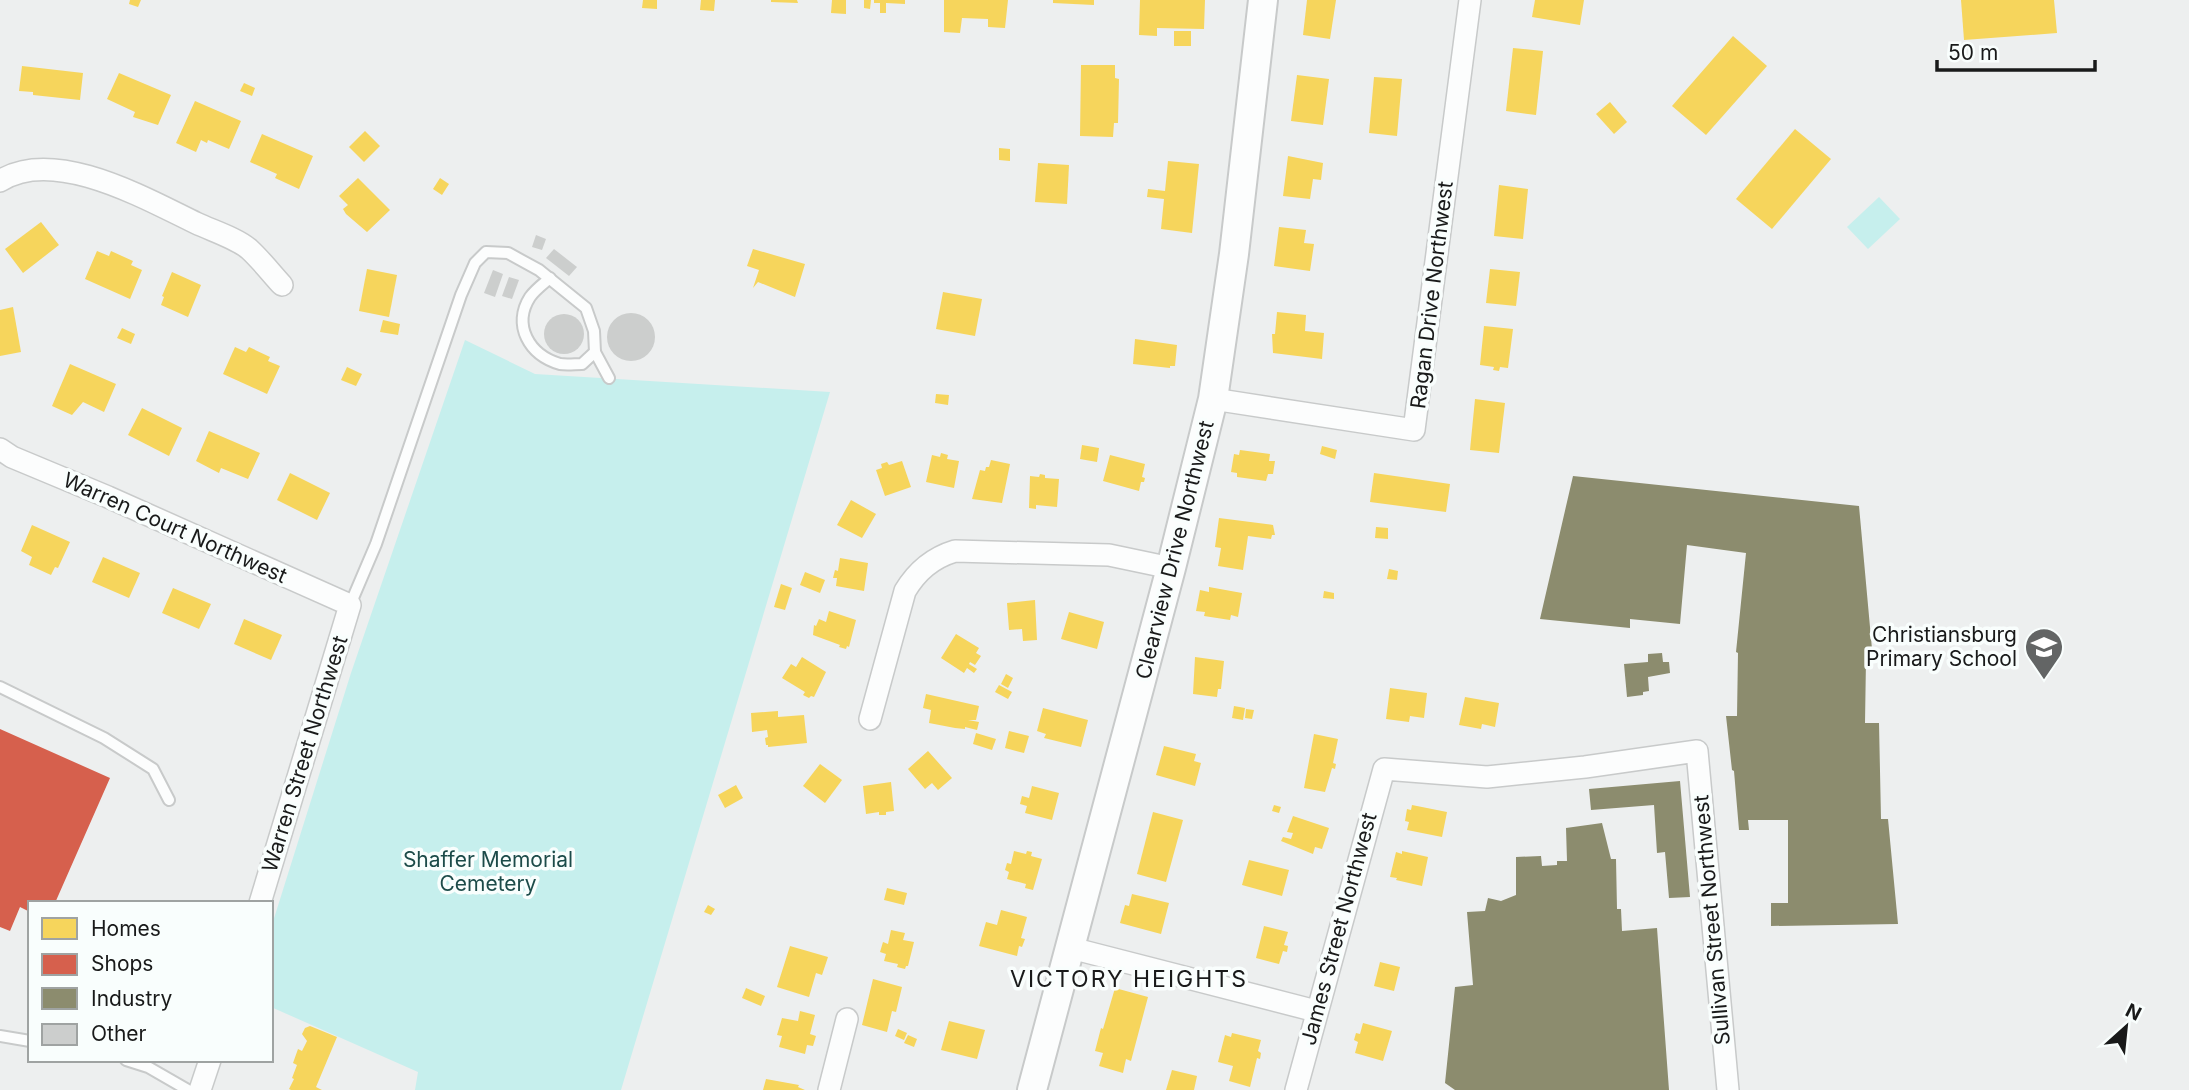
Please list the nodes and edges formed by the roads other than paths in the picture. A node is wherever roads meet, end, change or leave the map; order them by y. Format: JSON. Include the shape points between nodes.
{"nodes":[{"id":1,"x":1263,"y":0,"type":"edge"},
{"id":2,"x":1470,"y":0,"type":"edge"},
{"id":3,"x":0,"y":181,"type":"edge"},
{"id":4,"x":550,"y":278,"type":"junction"},
{"id":5,"x":282,"y":285,"type":"dead end"},
{"id":6,"x":595,"y":352,"type":"junction"},
{"id":7,"x":609,"y":378,"type":"dead end"},
{"id":8,"x":1213,"y":399,"type":"junction"},
{"id":9,"x":0,"y":449,"type":"edge"},
{"id":10,"x":1171,"y":568,"type":"junction"},
{"id":11,"x":350,"y":605,"type":"junction"},
{"id":12,"x":0,"y":687,"type":"edge"},
{"id":13,"x":870,"y":719,"type":"dead end"},
{"id":14,"x":1697,"y":751,"type":"joint"},
{"id":15,"x":169,"y":800,"type":"dead end"},
{"id":16,"x":261,"y":901,"type":"edge"},
{"id":17,"x":1071,"y":948,"type":"junction"},
{"id":18,"x":1316,"y":1011,"type":"junction"},
{"id":19,"x":848,"y":1019,"type":"dead end"},
{"id":20,"x":0,"y":1036,"type":"edge"},
{"id":21,"x":28,"y":1041,"type":"edge"},
{"id":22,"x":132,"y":1062,"type":"edge"},
{"id":23,"x":209,"y":1062,"type":"edge"},
{"id":24,"x":188,"y":1090,"type":"edge"},
{"id":25,"x":200,"y":1090,"type":"edge"},
{"id":26,"x":829,"y":1090,"type":"edge"},
{"id":27,"x":1032,"y":1090,"type":"edge"},
{"id":28,"x":1296,"y":1090,"type":"edge"},
{"id":29,"x":1728,"y":1090,"type":"edge"}],
"edges":[{"from":1,"to":8,"type":"street","name":"Clearview Drive Northwest"},
{"from":2,"to":8,"type":"street","name":"Ragan Drive Northwest","via":[[1414,430]]},
{"from":3,"to":5,"type":"street","via":[[32,168],[64,170],[102,181],[247,248]]},
{"from":4,"to":6,"type":"lane","via":[[586,308]]},
{"from":4,"to":6,"type":"lane","via":[[531,295],[522,315],[525,336],[540,355],[561,364],[582,364]]},
{"from":4,"to":11,"type":"lane","via":[[508,253],[486,252],[475,263]]},
{"from":6,"to":7,"type":"lane"},
{"from":8,"to":10,"type":"street","name":"Clearview Drive Northwest"},
{"from":9,"to":11,"type":"street","name":"Warren Court Northwest"},
{"from":10,"to":13,"type":"street","via":[[1109,555],[955,551],[940,555],[905,591]]},
{"from":10,"to":17,"type":"street","name":"Clearview Drive Northwest"},
{"from":11,"to":16,"type":"street","name":"Warren Street Northwest"},
{"from":12,"to":15,"type":"lane","via":[[104,738],[153,769]]},
{"from":14,"to":18,"type":"street","name":"James Street Northwest","via":[[1487,776],[1384,769]]},
{"from":14,"to":29,"type":"street","name":"Sullivan Street Northwest"},
{"from":17,"to":18,"type":"street"},
{"from":17,"to":27,"type":"street","name":"Clearview Drive Northwest"},
{"from":18,"to":28,"type":"street","name":"James Street Northwest"},
{"from":19,"to":26,"type":"street"},
{"from":20,"to":21,"type":"lane"},
{"from":22,"to":24,"type":"lane"},
{"from":23,"to":25,"type":"street"}]}
